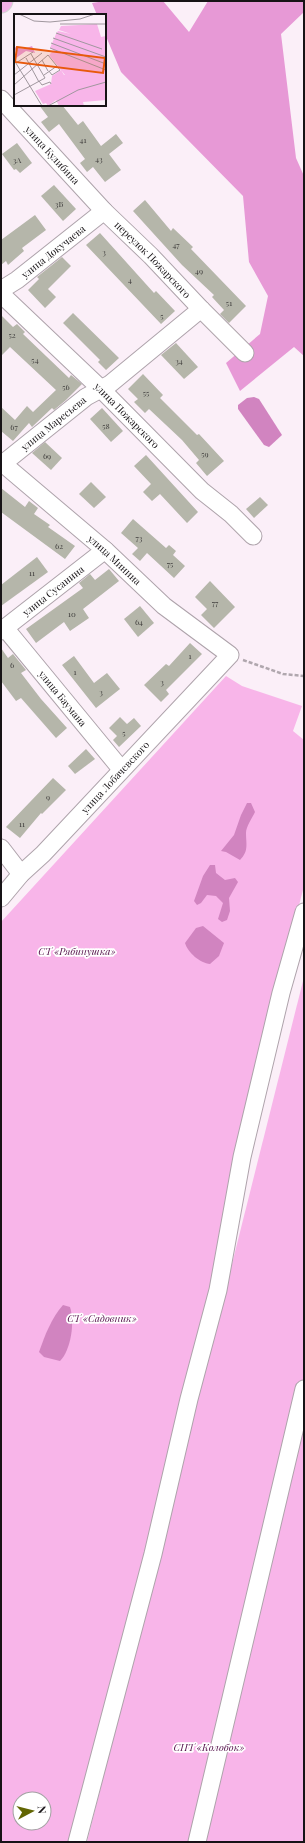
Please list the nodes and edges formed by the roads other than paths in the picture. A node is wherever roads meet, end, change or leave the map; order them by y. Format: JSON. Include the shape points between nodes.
{"nodes":[{"id":1,"x":1,"y":99,"type":"edge"},
{"id":2,"x":104,"y":211,"type":"junction"},
{"id":3,"x":1,"y":290,"type":"edge"},
{"id":4,"x":1,"y":294,"type":"edge"},
{"id":5,"x":201,"y":309,"type":"junction"},
{"id":6,"x":245,"y":353,"type":"dead end"},
{"id":7,"x":101,"y":389,"type":"junction"},
{"id":8,"x":2,"y":463,"type":"edge"},
{"id":9,"x":253,"y":536,"type":"dead end"},
{"id":10,"x":105,"y":550,"type":"junction"},
{"id":11,"x":3,"y":629,"type":"edge"},
{"id":12,"x":230,"y":655,"type":"joint"},
{"id":13,"x":121,"y":769,"type":"junction"},
{"id":14,"x":1,"y":848,"type":"edge"},
{"id":15,"x":21,"y":874,"type":"junction"},
{"id":16,"x":1,"y":898,"type":"edge"},
{"id":17,"x":304,"y":912,"type":"edge"},
{"id":18,"x":304,"y":1389,"type":"edge"},
{"id":19,"x":77,"y":1842,"type":"edge"},
{"id":20,"x":197,"y":1842,"type":"edge"}],
"edges":[{"from":1,"to":2,"type":"street","name":"улица Кулибина"},
{"from":2,"to":3,"type":"street","name":"улица Докучаева"},
{"from":2,"to":5,"type":"street","name":"переулок Пожарского","via":[[152,256]]},
{"from":4,"to":7,"type":"street","name":"улица Пожарского"},
{"from":5,"to":6,"type":"street"},
{"from":5,"to":7,"type":"street","name":"улица Маресьева"},
{"from":7,"to":8,"type":"street","name":"улица Маресьева","via":[[86,397]]},
{"from":7,"to":9,"type":"street","name":"улица Пожарского","via":[[202,491]]},
{"from":8,"to":10,"type":"street","name":"улица Минина"},
{"from":10,"to":11,"type":"street","name":"улица Сусанина"},
{"from":10,"to":12,"type":"street","name":"улица Минина","via":[[164,606]]},
{"from":11,"to":13,"type":"street","name":"улица Баумана"},
{"from":12,"to":13,"type":"street","name":"улица Лобачевского"},
{"from":13,"to":15,"type":"street","name":"улица Лобачевского","via":[[43,854]]},
{"from":14,"to":15,"type":"street"},
{"from":15,"to":16,"type":"street","name":"улица Лобачевского"},
{"from":17,"to":19,"type":"street","via":[[281,993],[244,1149],[218,1290],[189,1399],[153,1554]]},
{"from":18,"to":20,"type":"street"}]}
